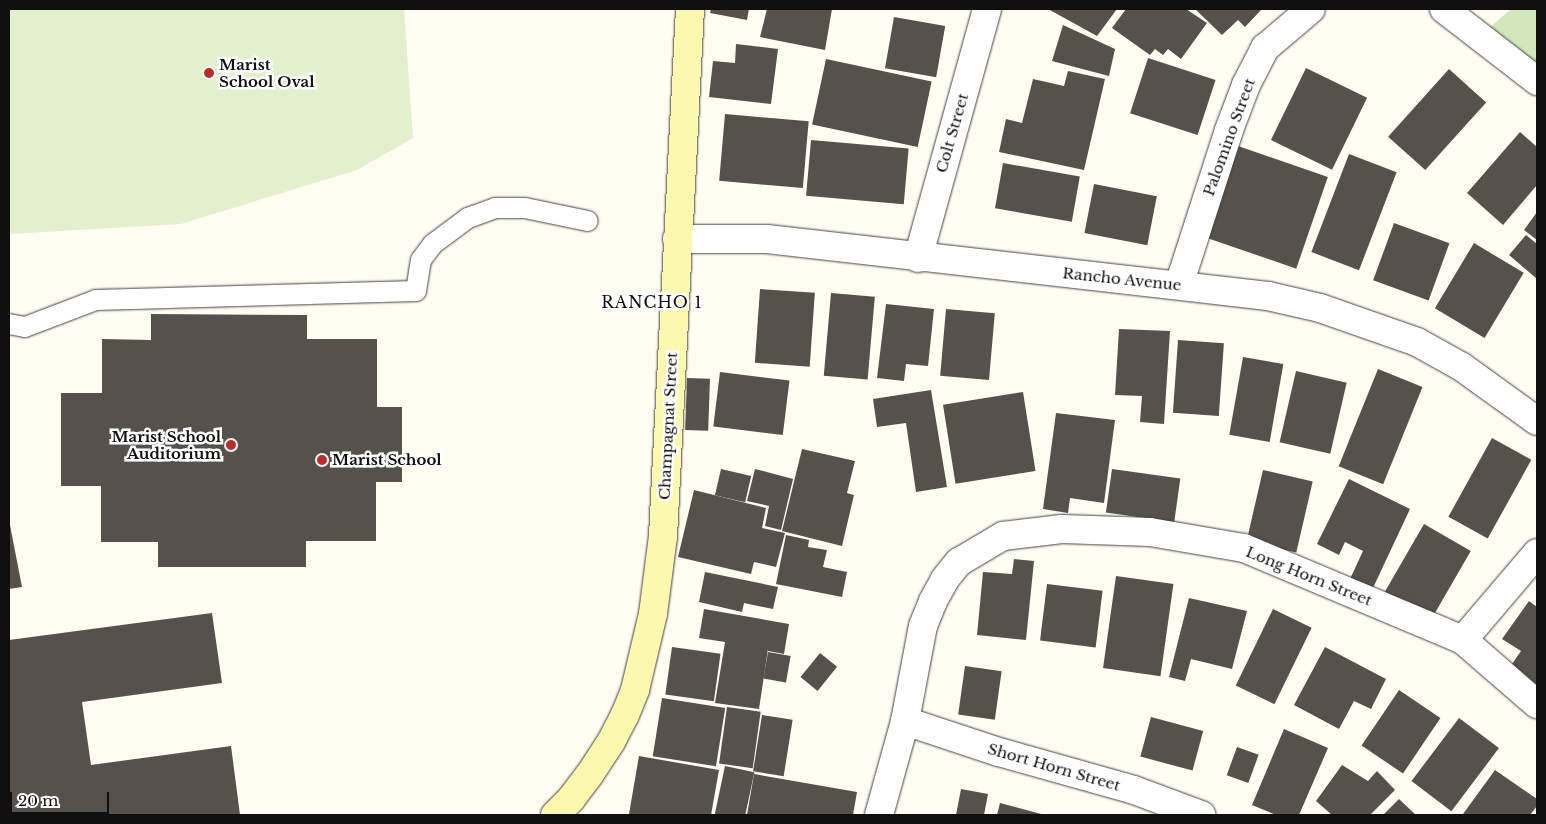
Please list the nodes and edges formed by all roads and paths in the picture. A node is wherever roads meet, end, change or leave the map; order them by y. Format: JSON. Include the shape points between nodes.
{"nodes":[{"id":1,"x":690,"y":9,"type":"edge"},
{"id":2,"x":987,"y":9,"type":"edge"},
{"id":3,"x":1311,"y":9,"type":"edge"},
{"id":4,"x":1444,"y":9,"type":"edge"},
{"id":5,"x":1537,"y":81,"type":"edge"},
{"id":6,"x":588,"y":221,"type":"dead end"},
{"id":7,"x":676,"y":239,"type":"junction"},
{"id":8,"x":918,"y":258,"type":"junction"},
{"id":9,"x":1179,"y":285,"type":"junction"},
{"id":10,"x":9,"y":324,"type":"edge"},
{"id":11,"x":1537,"y":421,"type":"edge"},
{"id":12,"x":1537,"y":554,"type":"edge"},
{"id":13,"x":1463,"y":640,"type":"junction"},
{"id":14,"x":1537,"y":704,"type":"edge"},
{"id":15,"x":905,"y":721,"type":"junction"},
{"id":16,"x":555,"y":815,"type":"edge"},
{"id":17,"x":880,"y":815,"type":"edge"},
{"id":18,"x":1201,"y":815,"type":"edge"}],
"edges":[{"from":1,"to":7,"type":"street","name":"Champagnat Street"},
{"from":2,"to":8,"type":"street","name":"Colt Street"},
{"from":3,"to":9,"type":"street","name":"Palomino Street","via":[[1265,48],[1246,85]]},
{"from":4,"to":5,"type":"street"},
{"from":6,"to":10,"type":"lane","via":[[525,208],[496,208],[468,218],[433,244],[421,260],[416,291],[96,300],[25,327]]},
{"from":7,"to":8,"type":"street","name":"Rancho Avenue","via":[[767,240]]},
{"from":7,"to":16,"type":"street","name":"Champagnat Street","via":[[663,536],[645,654],[636,690],[611,742],[571,800]]},
{"from":8,"to":9,"type":"street","name":"Rancho Avenue"},
{"from":9,"to":11,"type":"street","name":"Rancho Avenue","via":[[1268,296],[1370,324],[1417,342],[1462,367]]},
{"from":12,"to":13,"type":"street"},
{"from":13,"to":14,"type":"street","name":"Long Horn Street"},
{"from":13,"to":15,"type":"street","name":"Long Horn Street","via":[[1244,548],[1150,532],[1062,529],[1003,536],[959,562],[933,601],[923,626]]},
{"from":15,"to":17,"type":"street","name":"Long Horn Street"},
{"from":15,"to":18,"type":"street","name":"Short Horn Street","via":[[999,752],[1134,790]]}]}
